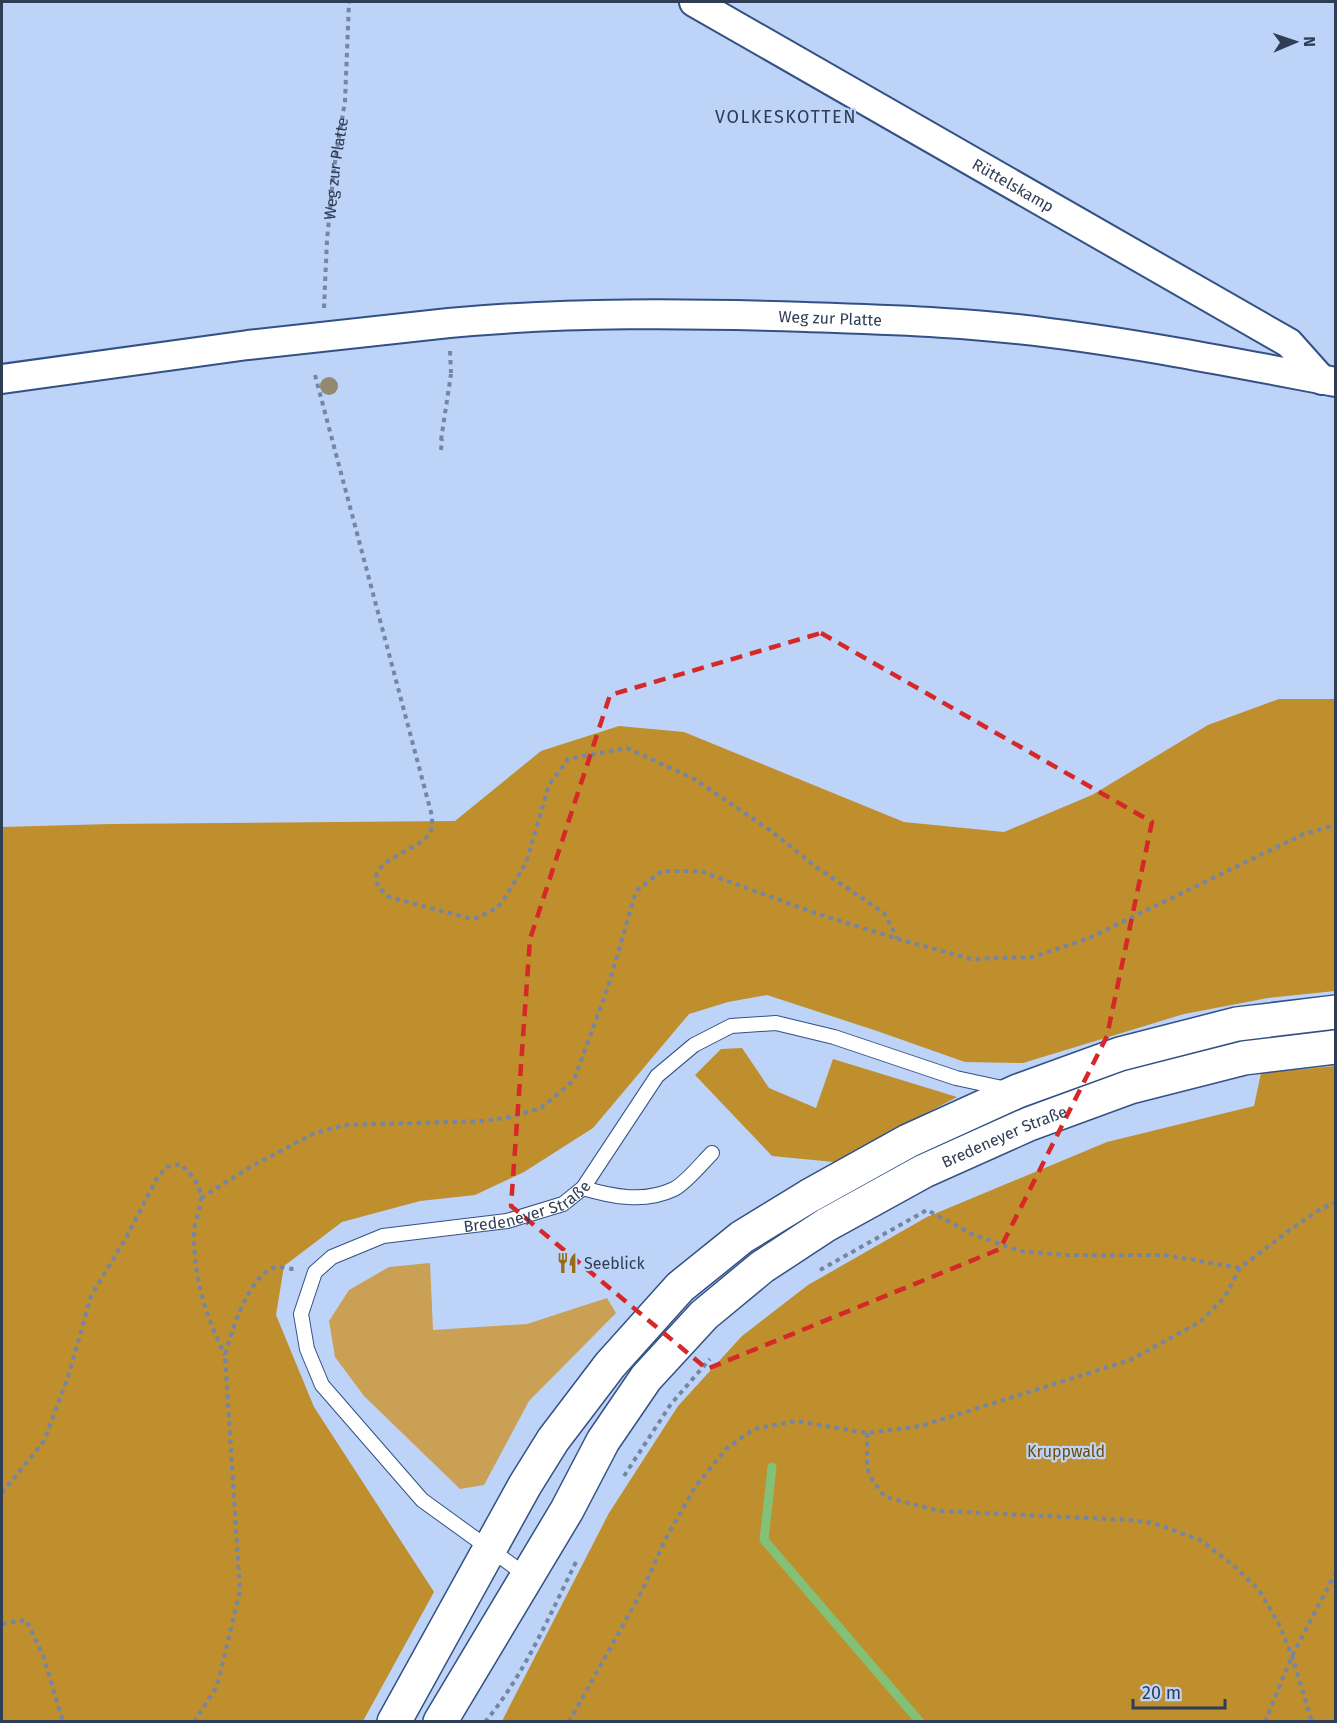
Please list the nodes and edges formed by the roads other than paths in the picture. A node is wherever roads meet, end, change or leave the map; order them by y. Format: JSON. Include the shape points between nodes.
{"nodes":[{"id":1,"x":694,"y":2,"type":"edge"},
{"id":2,"x":2,"y":380,"type":"edge"},
{"id":3,"x":1329,"y":381,"type":"edge"},
{"id":4,"x":1335,"y":1012,"type":"edge"},
{"id":5,"x":1335,"y":1047,"type":"edge"},
{"id":6,"x":1018,"y":1091,"type":"junction"},
{"id":7,"x":712,"y":1153,"type":"dead end"},
{"id":8,"x":583,"y":1188,"type":"junction"},
{"id":9,"x":490,"y":1550,"type":"junction"},
{"id":10,"x":527,"y":1576,"type":"junction"},
{"id":11,"x":394,"y":1722,"type":"edge"},
{"id":12,"x":440,"y":1722,"type":"edge"}],
"edges":[{"from":1,"to":3,"type":"street","name":"Rüttelskamp","via":[[1288,343]]},
{"from":2,"to":3,"type":"street","name":"Weg zur Platte","via":[[248,345],[482,320],[680,313],[943,323],[1050,333]]},
{"from":4,"to":6,"type":"main road","via":[[1237,1024],[1120,1054]]},
{"from":5,"to":10,"type":"main road","name":"Bredeneyer Straße","via":[[1244,1058],[1130,1087],[1029,1124],[924,1171],[826,1225],[762,1268],[704,1315],[646,1378],[603,1441]]},
{"from":6,"to":8,"type":"lane","name":"Bredeneyer Straße","via":[[956,1078],[834,1037],[776,1023],[730,1026],[694,1045],[657,1076]]},
{"from":6,"to":9,"type":"main road","via":[[908,1141],[808,1196],[742,1237],[680,1287],[610,1365],[553,1440]]},
{"from":7,"to":8,"type":"lane","via":[[676,1188],[641,1198]]},
{"from":8,"to":9,"type":"lane","name":"Bredeneyer Straße","via":[[563,1204],[507,1221],[383,1236],[332,1257],[315,1272],[301,1314],[307,1349],[322,1385],[422,1500]]},
{"from":9,"to":10,"type":"lane"},
{"from":9,"to":11,"type":"main road"},
{"from":10,"to":12,"type":"main road","name":"Bredeneyer Straße"}]}
